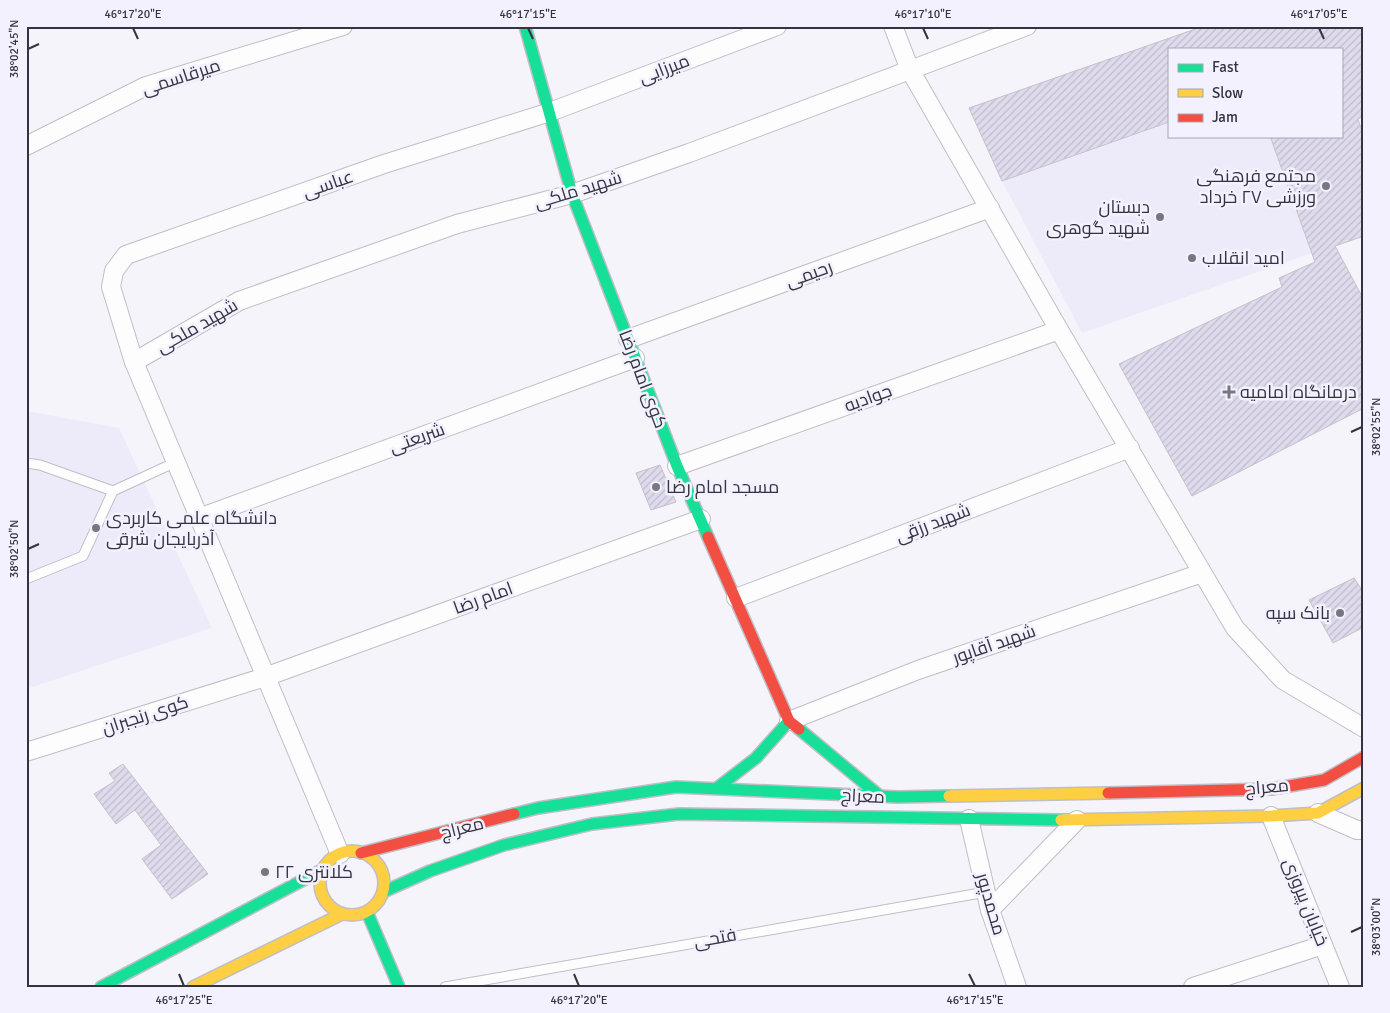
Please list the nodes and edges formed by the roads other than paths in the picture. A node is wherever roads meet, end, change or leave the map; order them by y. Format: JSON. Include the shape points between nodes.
{"nodes":[{"id":1,"x":343,"y":26,"type":"edge"},
{"id":2,"x":525,"y":26,"type":"edge"},
{"id":3,"x":777,"y":26,"type":"edge"},
{"id":4,"x":893,"y":26,"type":"edge"},
{"id":5,"x":1027,"y":26,"type":"edge"},
{"id":6,"x":910,"y":70,"type":"junction"},
{"id":7,"x":550,"y":112,"type":"junction"},
{"id":8,"x":26,"y":146,"type":"edge"},
{"id":9,"x":572,"y":194,"type":"junction"},
{"id":10,"x":990,"y":208,"type":"junction"},
{"id":11,"x":1059,"y":330,"type":"junction"},
{"id":12,"x":628,"y":339,"type":"junction"},
{"id":13,"x":635,"y":358,"type":"junction"},
{"id":14,"x":134,"y":362,"type":"junction"},
{"id":15,"x":1130,"y":448,"type":"junction"},
{"id":16,"x":176,"y":462,"type":"junction"},
{"id":17,"x":26,"y":464,"type":"edge"},
{"id":18,"x":677,"y":466,"type":"junction"},
{"id":19,"x":113,"y":491,"type":"junction"},
{"id":20,"x":199,"y":518,"type":"junction"},
{"id":21,"x":701,"y":519,"type":"junction"},
{"id":22,"x":1202,"y":573,"type":"junction"},
{"id":23,"x":26,"y":579,"type":"edge"},
{"id":24,"x":736,"y":598,"type":"junction"},
{"id":25,"x":264,"y":677,"type":"junction"},
{"id":26,"x":789,"y":722,"type":"junction"},
{"id":27,"x":1364,"y":728,"type":"edge"},
{"id":28,"x":26,"y":752,"type":"edge"},
{"id":29,"x":1364,"y":757,"type":"edge"},
{"id":30,"x":717,"y":788,"type":"junction"},
{"id":31,"x":1364,"y":788,"type":"edge"},
{"id":32,"x":881,"y":797,"type":"junction"},
{"id":33,"x":1318,"y":813,"type":"junction"},
{"id":34,"x":1271,"y":816,"type":"junction"},
{"id":35,"x":969,"y":819,"type":"junction"},
{"id":36,"x":1077,"y":820,"type":"junction"},
{"id":37,"x":1364,"y":830,"type":"edge"},
{"id":38,"x":362,"y":853,"type":"junction"},
{"id":39,"x":340,"y":854,"type":"junction"},
{"id":40,"x":324,"y":868,"type":"junction"},
{"id":41,"x":383,"y":892,"type":"junction"},
{"id":42,"x":986,"y":892,"type":"junction"},
{"id":43,"x":990,"y":910,"type":"junction"},
{"id":44,"x":366,"y":912,"type":"junction"},
{"id":45,"x":342,"y":914,"type":"junction"},
{"id":46,"x":1323,"y":945,"type":"junction"},
{"id":47,"x":101,"y":987,"type":"edge"},
{"id":48,"x":193,"y":987,"type":"edge"},
{"id":49,"x":399,"y":987,"type":"edge"},
{"id":50,"x":445,"y":987,"type":"edge"},
{"id":51,"x":1017,"y":987,"type":"edge"},
{"id":52,"x":1193,"y":987,"type":"edge"},
{"id":53,"x":1340,"y":987,"type":"edge"}],
"edges":[{"from":1,"to":8,"type":"street","name":"میرقاسمی","via":[[146,86]]},
{"from":2,"to":7,"type":"main road","name":"کوی امام رضا"},
{"from":3,"to":7,"type":"street","name":"میرزایی"},
{"from":4,"to":6,"type":"street"},
{"from":5,"to":6,"type":"street","name":"شهید ملکی"},
{"from":6,"to":9,"type":"street","name":"شهید ملکی"},
{"from":6,"to":10,"type":"street"},
{"from":7,"to":9,"type":"main road","name":"کوی امام رضا"},
{"from":7,"to":14,"type":"street","name":"عباسی","via":[[384,164],[126,255],[114,271],[111,287]]},
{"from":9,"to":12,"type":"main road","name":"کوی امام رضا"},
{"from":9,"to":14,"type":"street","name":"شهید ملکی","via":[[457,224],[240,301]]},
{"from":10,"to":11,"type":"street"},
{"from":10,"to":12,"type":"street","name":"رحیمی"},
{"from":11,"to":15,"type":"street"},
{"from":11,"to":18,"type":"street","name":"جوادیه"},
{"from":12,"to":13,"type":"main road","name":"کوی امام رضا"},
{"from":13,"to":18,"type":"main road","name":"کوی امام رضا"},
{"from":13,"to":20,"type":"street","name":"شریعتی"},
{"from":14,"to":16,"type":"street"},
{"from":15,"to":22,"type":"street"},
{"from":15,"to":24,"type":"street","name":"شهید رزقی"},
{"from":16,"to":19,"type":"lane"},
{"from":16,"to":20,"type":"street"},
{"from":17,"to":19,"type":"lane","via":[[48,468]]},
{"from":18,"to":21,"type":"main road","name":"کوی امام رضا"},
{"from":19,"to":23,"type":"lane","via":[[83,556]]},
{"from":20,"to":25,"type":"street"},
{"from":21,"to":24,"type":"main road","name":"کوی امام رضا"},
{"from":21,"to":25,"type":"street","name":"امام رضا"},
{"from":22,"to":26,"type":"street","name":"شهید آقاپور","via":[[918,670]]},
{"from":22,"to":27,"type":"street","via":[[1235,628],[1282,680]]},
{"from":24,"to":26,"type":"main road","name":"کوی امام رضا"},
{"from":25,"to":28,"type":"street","name":"کوی رنجبران"},
{"from":25,"to":39,"type":"street"},
{"from":26,"to":30,"type":"main road","via":[[752,763]]},
{"from":26,"to":32,"type":"main road"},
{"from":29,"to":32,"type":"main road","name":"معراج","via":[[1324,780],[1272,789]]},
{"from":30,"to":32,"type":"main road","name":"معراج"},
{"from":30,"to":38,"type":"main road","name":"معراج","via":[[676,786],[538,808]]},
{"from":31,"to":33,"type":"main road","name":"معراج"},
{"from":33,"to":34,"type":"main road","name":"معراج"},
{"from":33,"to":37,"type":"street"},
{"from":34,"to":36,"type":"main road","name":"معراج"},
{"from":34,"to":46,"type":"street","name":"خیابان پیروزی"},
{"from":35,"to":36,"type":"main road","name":"معراج"},
{"from":35,"to":41,"type":"main road","name":"معراج","via":[[679,814],[592,824],[504,844]]},
{"from":35,"to":42,"type":"street","name":"محمدپور"},
{"from":36,"to":43,"type":"street"},
{"from":38,"to":39,"type":"main road","via":[[350,851]]},
{"from":38,"to":41,"type":"main road","via":[[378,864],[384,882]]},
{"from":39,"to":40,"type":"main road"},
{"from":40,"to":45,"type":"main road","via":[[321,890],[325,900]]},
{"from":40,"to":47,"type":"main road"},
{"from":41,"to":44,"type":"main road"},
{"from":42,"to":43,"type":"street","name":"محمدپور"},
{"from":42,"to":50,"type":"lane","name":"فتحی"},
{"from":43,"to":51,"type":"street","name":"محمدپور"},
{"from":44,"to":45,"type":"main road"},
{"from":44,"to":49,"type":"main road"},
{"from":45,"to":48,"type":"main road"},
{"from":46,"to":52,"type":"street"},
{"from":46,"to":53,"type":"street","name":"خیابان پیروزی"}]}
